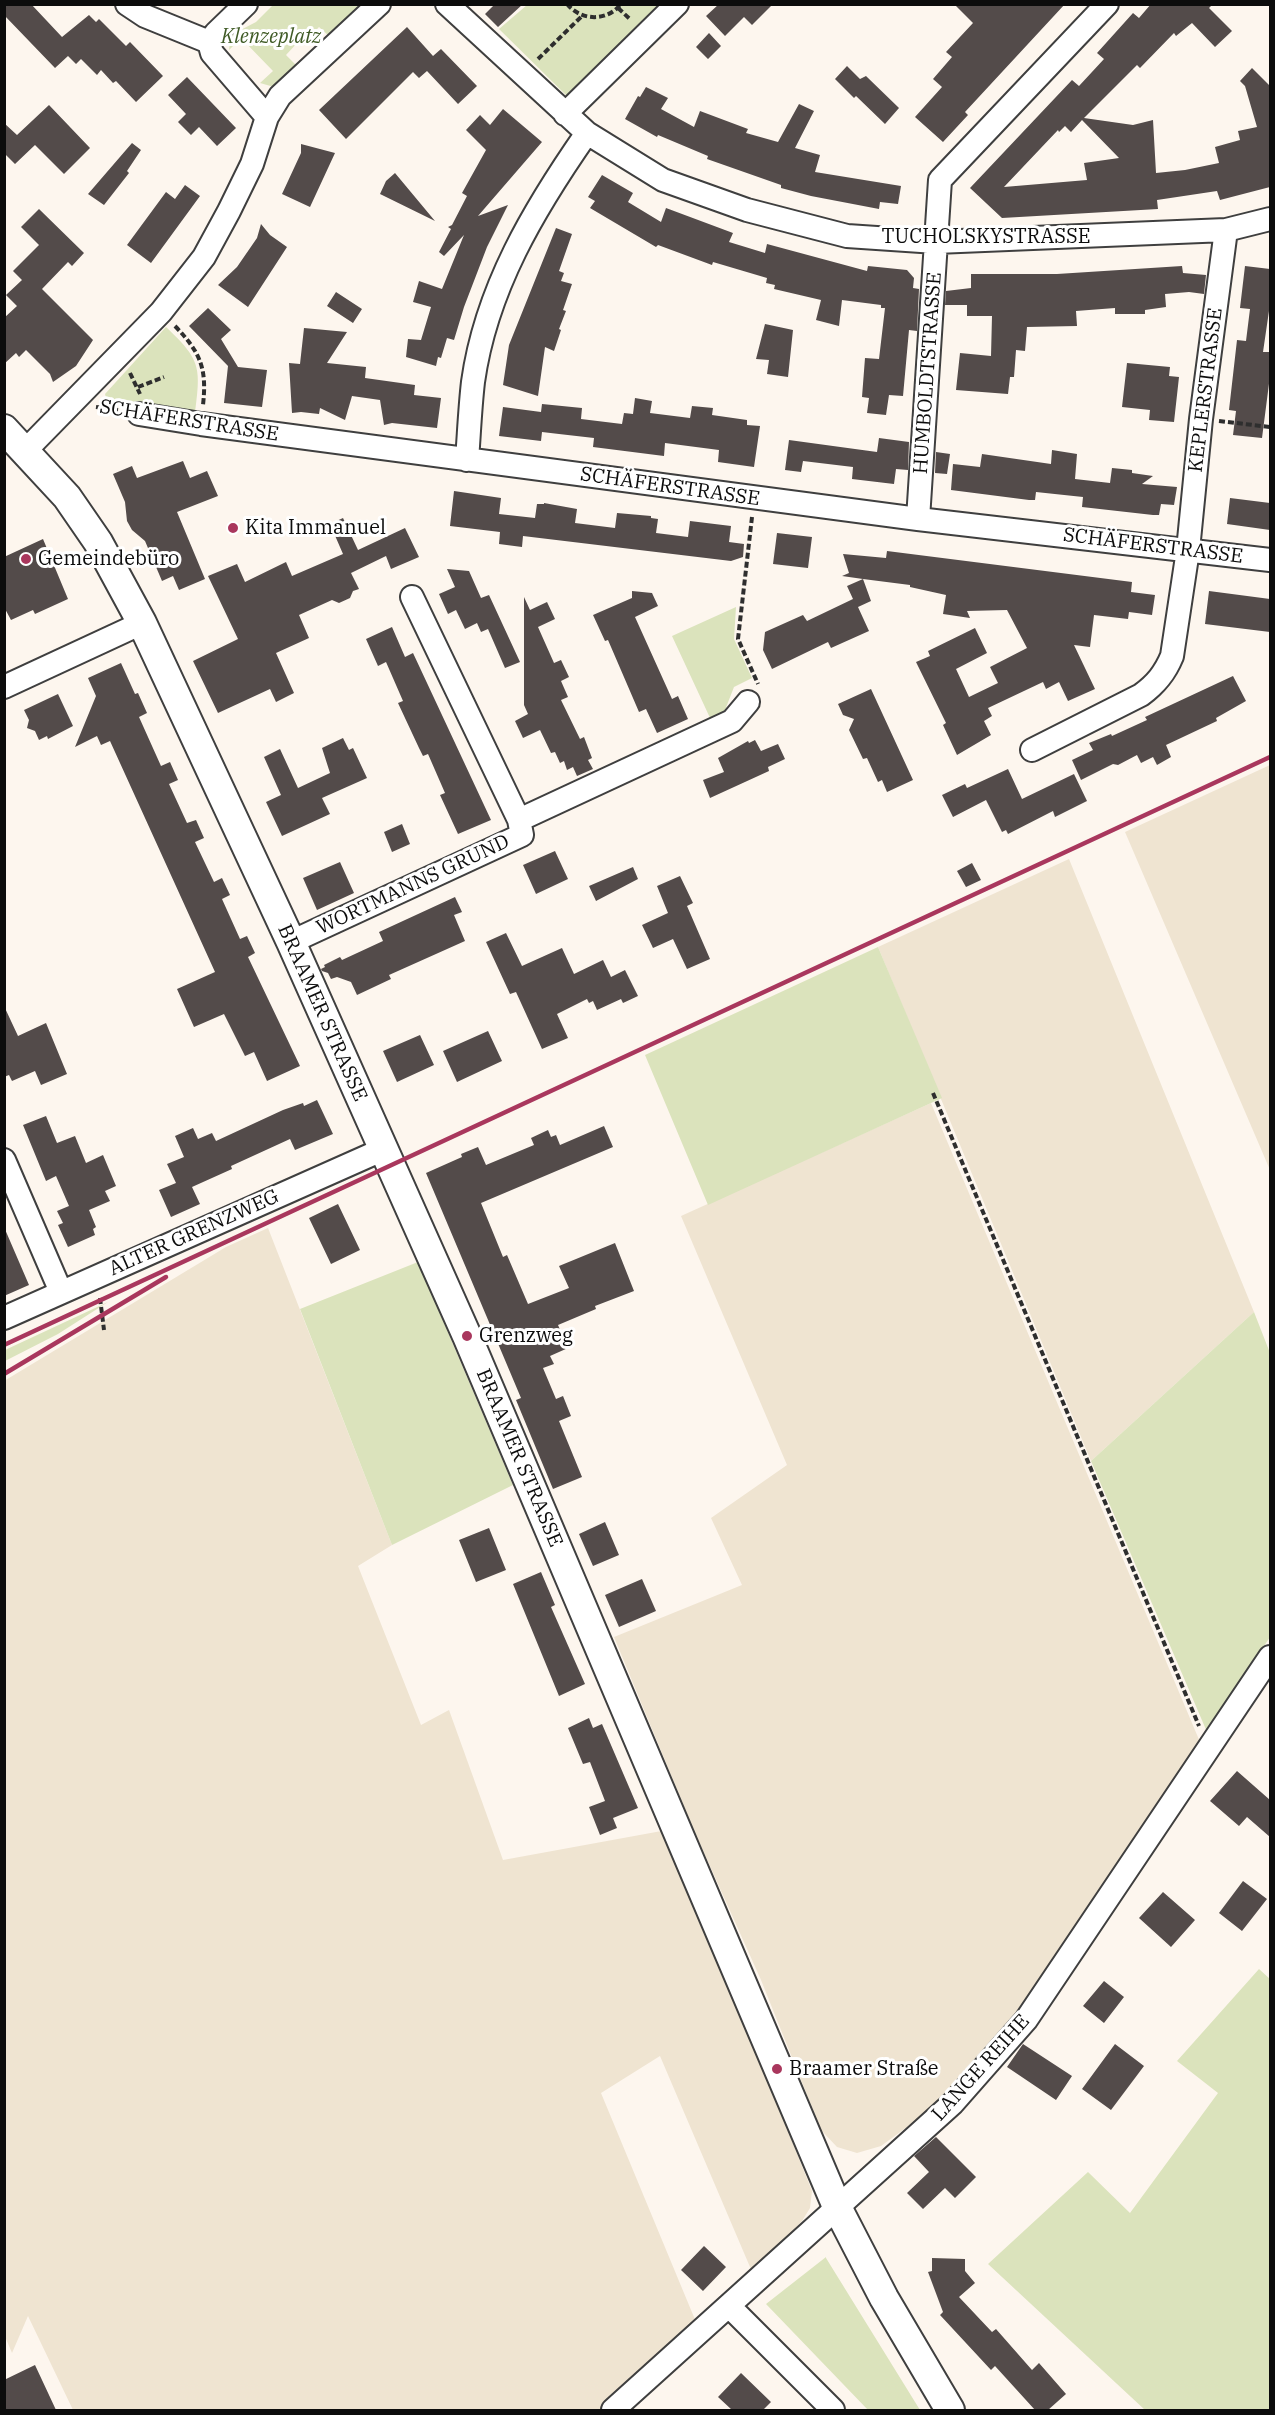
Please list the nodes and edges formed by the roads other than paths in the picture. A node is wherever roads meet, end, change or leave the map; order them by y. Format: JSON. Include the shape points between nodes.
{"nodes":[{"id":1,"x":127,"y":4,"type":"edge"},
{"id":2,"x":246,"y":4,"type":"edge"},
{"id":3,"x":379,"y":4,"type":"edge"},
{"id":4,"x":447,"y":4,"type":"edge"},
{"id":5,"x":677,"y":4,"type":"edge"},
{"id":6,"x":1107,"y":4,"type":"edge"},
{"id":7,"x":209,"y":42,"type":"junction"},
{"id":8,"x":565,"y":114,"type":"junction"},
{"id":9,"x":267,"y":117,"type":"junction"},
{"id":10,"x":587,"y":133,"type":"junction"},
{"id":11,"x":1270,"y":219,"type":"edge"},
{"id":12,"x":1226,"y":230,"type":"junction"},
{"id":13,"x":936,"y":242,"type":"junction"},
{"id":14,"x":139,"y":414,"type":"road end"},
{"id":15,"x":4,"y":429,"type":"edge"},
{"id":16,"x":26,"y":450,"type":"junction"},
{"id":17,"x":467,"y":460,"type":"junction"},
{"id":18,"x":918,"y":519,"type":"junction"},
{"id":19,"x":1188,"y":550,"type":"junction"},
{"id":20,"x":1270,"y":560,"type":"edge"},
{"id":21,"x":412,"y":597,"type":"dead end"},
{"id":22,"x":142,"y":623,"type":"junction"},
{"id":23,"x":4,"y":687,"type":"edge"},
{"id":24,"x":748,"y":702,"type":"road end"},
{"id":25,"x":1032,"y":750,"type":"dead end"},
{"id":26,"x":519,"y":820,"type":"junction"},
{"id":27,"x":291,"y":942,"type":"junction"},
{"id":28,"x":384,"y":1149,"type":"junction"},
{"id":29,"x":4,"y":1160,"type":"edge"},
{"id":30,"x":61,"y":1292,"type":"junction"},
{"id":31,"x":4,"y":1318,"type":"edge"},
{"id":32,"x":1270,"y":1657,"type":"edge"},
{"id":33,"x":838,"y":2209,"type":"junction"},
{"id":34,"x":729,"y":2306,"type":"junction"},
{"id":35,"x":613,"y":2410,"type":"edge"},
{"id":36,"x":833,"y":2410,"type":"edge"},
{"id":37,"x":950,"y":2410,"type":"edge"}],
"edges":[{"from":1,"to":7,"type":"street","via":[[145,16]]},
{"from":2,"to":7,"type":"street"},
{"from":3,"to":9,"type":"street","via":[[280,96]]},
{"from":4,"to":8,"type":"street","name":"TUCHOLSKYSTRASSE"},
{"from":5,"to":8,"type":"street"},
{"from":6,"to":13,"type":"street","name":"HUMBOLDTSTRASSE","via":[[940,180]]},
{"from":7,"to":9,"type":"street","via":[[212,53]]},
{"from":8,"to":10,"type":"street","name":"TUCHOLSKYSTRASSE"},
{"from":9,"to":16,"type":"street","via":[[252,164],[204,257],[161,312]]},
{"from":10,"to":13,"type":"street","name":"TUCHOLSKYSTRASSE","via":[[663,180],[747,210],[847,236]]},
{"from":10,"to":17,"type":"street","via":[[507,264],[483,335],[473,382]]},
{"from":11,"to":12,"type":"street","name":"TUCHOLSKYSTRASSE"},
{"from":12,"to":13,"type":"street","name":"TUCHOLSKYSTRASSE"},
{"from":12,"to":19,"type":"street","name":"KEPLERSTRASSE"},
{"from":13,"to":18,"type":"street","name":"HUMBOLDTSTRASSE"},
{"from":14,"to":17,"type":"street","name":"SCHÄFERSTRASSE"},
{"from":15,"to":16,"type":"street","name":"BRAAMER STRASSE"},
{"from":16,"to":22,"type":"street","name":"BRAAMER STRASSE","via":[[56,483],[98,542]]},
{"from":17,"to":18,"type":"street","name":"SCHÄFERSTRASSE"},
{"from":18,"to":19,"type":"street","name":"SCHÄFERSTRASSE"},
{"from":19,"to":20,"type":"street","name":"SCHÄFERSTRASSE"},
{"from":19,"to":25,"type":"street","name":"KEPLERSTRASSE","via":[[1172,656],[1166,671],[1141,695]]},
{"from":21,"to":26,"type":"street","name":"WORTMANNS GRUND"},
{"from":22,"to":23,"type":"street"},
{"from":22,"to":27,"type":"street","name":"BRAAMER STRASSE"},
{"from":24,"to":26,"type":"street","name":"WORTMANNS GRUND","via":[[732,721]]},
{"from":26,"to":27,"type":"street","name":"WORTMANNS GRUND","via":[[522,835]]},
{"from":27,"to":28,"type":"street","name":"BRAAMER STRASSE"},
{"from":28,"to":30,"type":"street","name":"ALTER GRENZWEG"},
{"from":28,"to":33,"type":"street","name":"BRAAMER STRASSE"},
{"from":29,"to":30,"type":"street"},
{"from":30,"to":31,"type":"street","name":"ALTER GRENZWEG"},
{"from":32,"to":33,"type":"street","name":"LANGE REIHE","via":[[1026,2020],[953,2103]]},
{"from":33,"to":34,"type":"street","name":"LANGE REIHE"},
{"from":33,"to":37,"type":"street","name":"BRAAMER STRASSE","via":[[884,2298]]},
{"from":34,"to":35,"type":"street","name":"LANGE REIHE"},
{"from":34,"to":36,"type":"street"}]}
